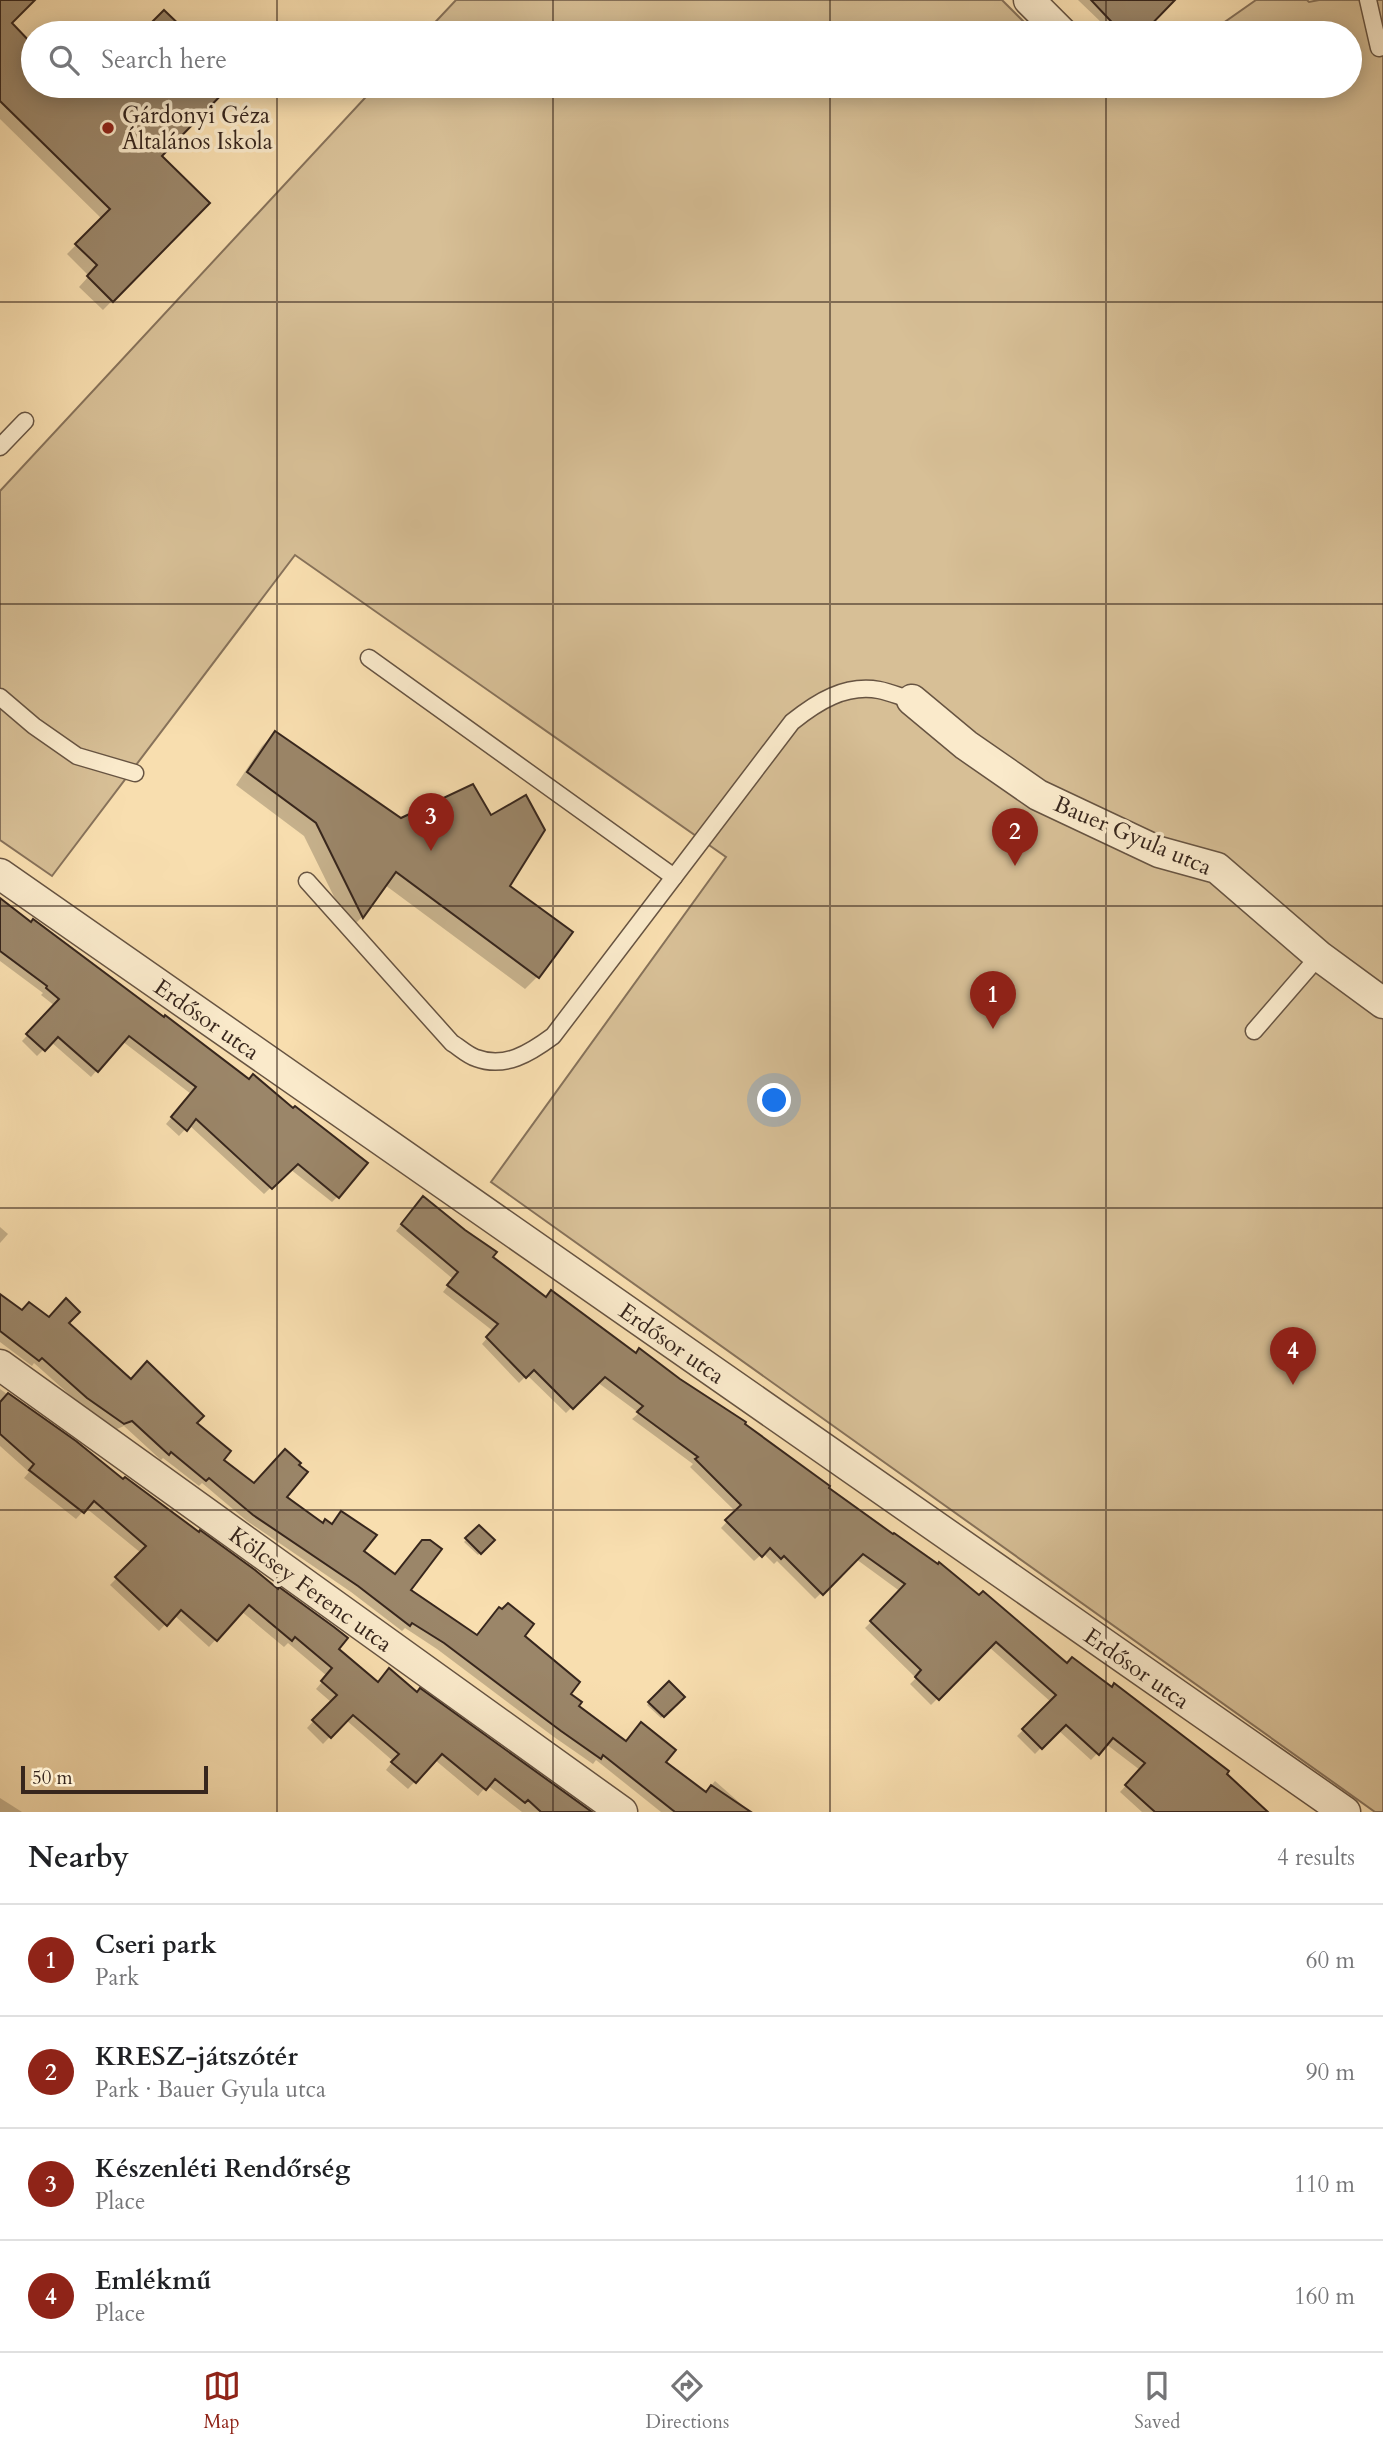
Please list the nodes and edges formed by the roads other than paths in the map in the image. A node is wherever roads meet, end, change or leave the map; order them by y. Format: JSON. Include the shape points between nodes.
{"nodes":[{"id":1,"x":1029,"y":0,"type":"edge"},
{"id":2,"x":1368,"y":0,"type":"edge"},
{"id":3,"x":1050,"y":21,"type":"edge"},
{"id":4,"x":1379,"y":48,"type":"dead end"},
{"id":5,"x":25,"y":421,"type":"dead end"},
{"id":6,"x":0,"y":447,"type":"edge"},
{"id":7,"x":369,"y":659,"type":"dead end"},
{"id":8,"x":0,"y":696,"type":"edge"},
{"id":9,"x":912,"y":700,"type":"joint"},
{"id":10,"x":135,"y":773,"type":"dead end"},
{"id":11,"x":0,"y":874,"type":"edge"},
{"id":12,"x":674,"y":877,"type":"junction"},
{"id":13,"x":307,"y":881,"type":"dead end"},
{"id":14,"x":1319,"y":956,"type":"junction"},
{"id":15,"x":1383,"y":1003,"type":"edge"},
{"id":16,"x":1255,"y":1031,"type":"dead end"},
{"id":17,"x":0,"y":1365,"type":"edge"},
{"id":18,"x":622,"y":1812,"type":"edge"},
{"id":19,"x":1345,"y":1812,"type":"edge"}],
"edges":[{"from":1,"to":3,"type":"street"},
{"from":2,"to":4,"type":"lane"},
{"from":5,"to":6,"type":"lane"},
{"from":7,"to":12,"type":"lane"},
{"from":8,"to":10,"type":"lane","via":[[77,756]]},
{"from":9,"to":12,"type":"lane","via":[[878,689],[845,691],[816,702],[792,722]]},
{"from":9,"to":14,"type":"street","name":"Bauer Gyula utca","via":[[1038,795],[1159,852],[1217,869]]},
{"from":11,"to":19,"type":"street","name":"Erdősor utca"},
{"from":12,"to":13,"type":"lane","via":[[553,1036],[528,1054],[501,1062],[475,1058],[452,1042]]},
{"from":14,"to":15,"type":"street","name":"Bauer Gyula utca"},
{"from":14,"to":16,"type":"lane"},
{"from":17,"to":18,"type":"street","name":"Kölcsey Ferenc utca"}]}
